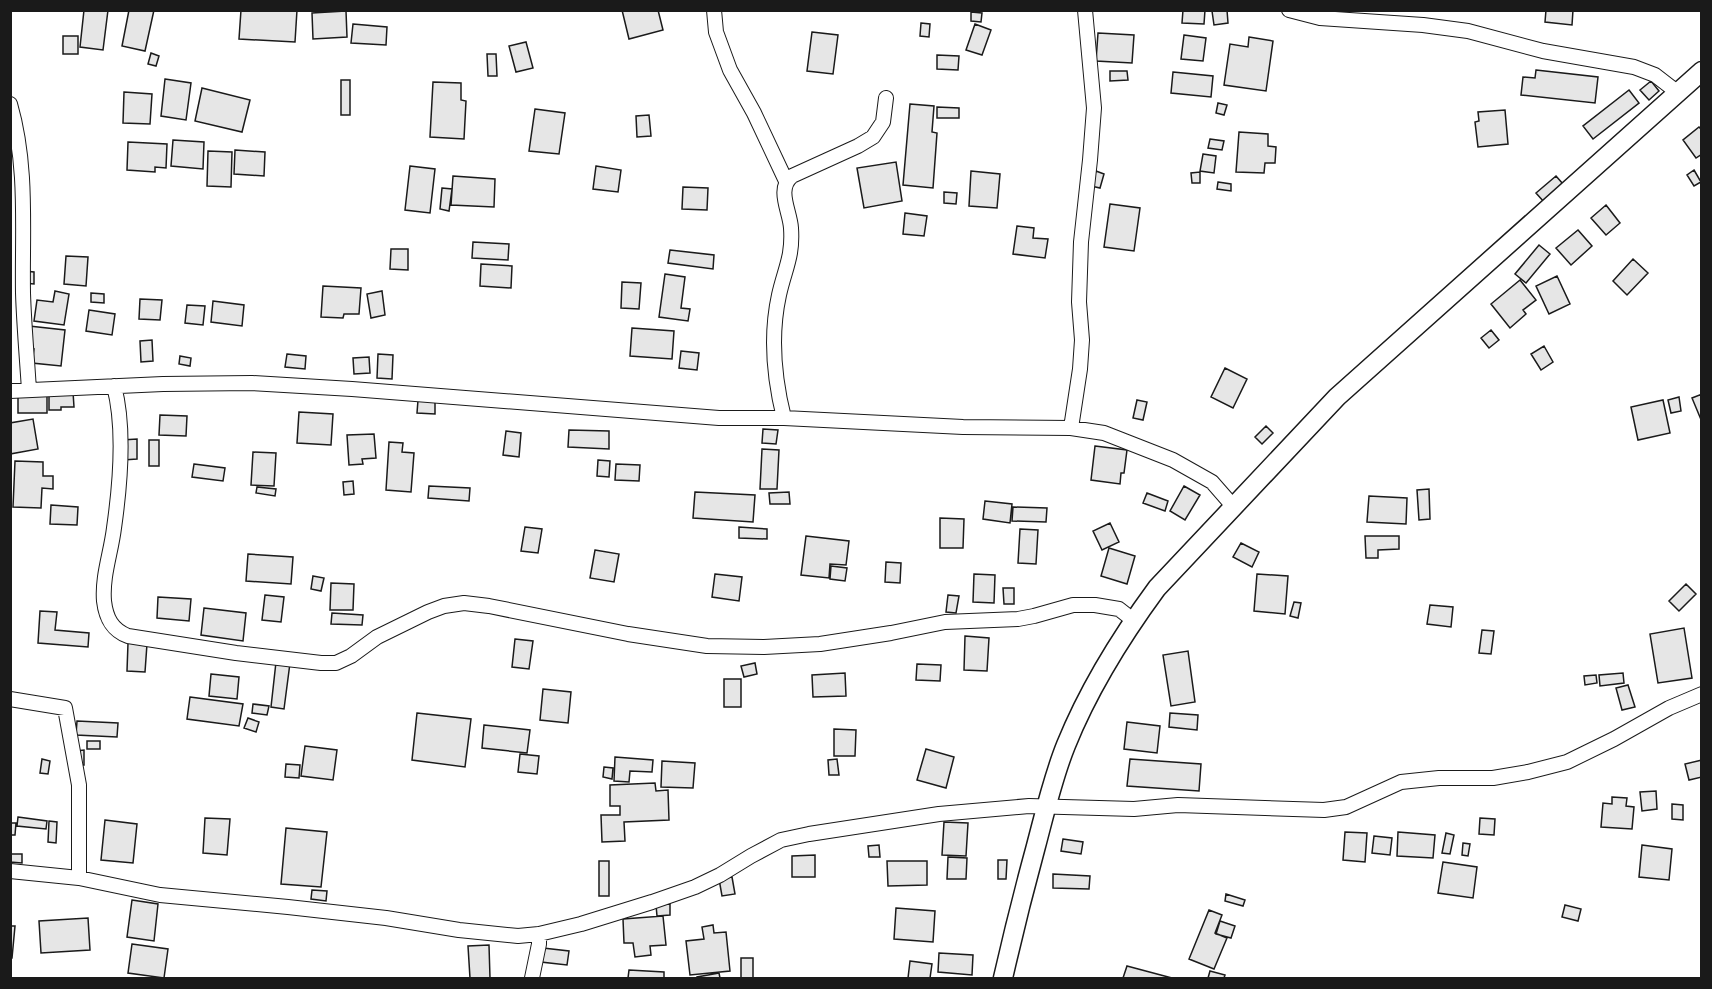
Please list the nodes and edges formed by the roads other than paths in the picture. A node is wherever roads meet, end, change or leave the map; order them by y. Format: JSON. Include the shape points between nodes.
{"nodes":[{"id":1,"x":714,"y":10,"type":"edge"},
{"id":2,"x":1085,"y":10,"type":"edge"},
{"id":3,"x":1289,"y":10,"type":"edge"},
{"id":4,"x":1367,"y":15,"type":"edge"},
{"id":5,"x":1701,"y":71,"type":"edge"},
{"id":6,"x":1677,"y":92,"type":"junction"},
{"id":7,"x":886,"y":98,"type":"dead end"},
{"id":8,"x":10,"y":104,"type":"edge"},
{"id":9,"x":786,"y":181,"type":"junction"},
{"id":10,"x":114,"y":386,"type":"junction"},
{"id":11,"x":29,"y":390,"type":"junction"},
{"id":12,"x":10,"y":391,"type":"edge"},
{"id":13,"x":784,"y":418,"type":"junction"},
{"id":14,"x":1071,"y":428,"type":"junction"},
{"id":15,"x":1233,"y":506,"type":"junction"},
{"id":16,"x":1133,"y":620,"type":"junction"},
{"id":17,"x":1701,"y":694,"type":"edge"},
{"id":18,"x":10,"y":699,"type":"edge"},
{"id":19,"x":1046,"y":806,"type":"junction"},
{"id":20,"x":10,"y":871,"type":"edge"},
{"id":21,"x":79,"y":878,"type":"junction"},
{"id":22,"x":538,"y":934,"type":"junction"},
{"id":23,"x":532,"y":978,"type":"edge"},
{"id":24,"x":1003,"y":978,"type":"edge"}],
"edges":[{"from":1,"to":9,"type":"street","via":[[716,32],[730,70]]},
{"from":2,"to":14,"type":"street","via":[[1094,108],[1081,242],[1080,369]]},
{"from":3,"to":4,"type":"street","via":[[1320,18]]},
{"from":4,"to":6,"type":"street","via":[[1468,31],[1543,51],[1634,67],[1655,75]]},
{"from":5,"to":6,"type":"main road"},
{"from":6,"to":15,"type":"main road","via":[[1337,397]]},
{"from":7,"to":9,"type":"street","via":[[883,122],[873,137]]},
{"from":8,"to":11,"type":"street","via":[[21,157]]},
{"from":9,"to":13,"type":"street","via":[[784,194],[792,245],[774,344],[777,389]]},
{"from":10,"to":11,"type":"street"},
{"from":10,"to":13,"type":"street","via":[[252,383],[719,418]]},
{"from":10,"to":16,"type":"street","via":[[120,455],[104,602],[111,626],[128,636],[336,663],[428,612],[464,603],[707,646],[820,644],[945,622],[1018,619],[1072,605],[1119,609]]},
{"from":11,"to":12,"type":"street"},
{"from":13,"to":14,"type":"street"},
{"from":14,"to":15,"type":"street","via":[[1104,433],[1173,460],[1212,482]]},
{"from":15,"to":16,"type":"main road","via":[[1157,588]]},
{"from":16,"to":19,"type":"main road","via":[[1082,710]]},
{"from":17,"to":19,"type":"street","via":[[1567,762],[1493,778],[1401,782],[1346,807],[1324,810]]},
{"from":18,"to":21,"type":"street","via":[[65,708],[79,785]]},
{"from":19,"to":22,"type":"street","via":[[939,814],[781,840],[695,887]]},
{"from":19,"to":24,"type":"main road"},
{"from":20,"to":21,"type":"street"},
{"from":21,"to":22,"type":"street","via":[[160,895],[518,936]]},
{"from":22,"to":23,"type":"street"}]}
